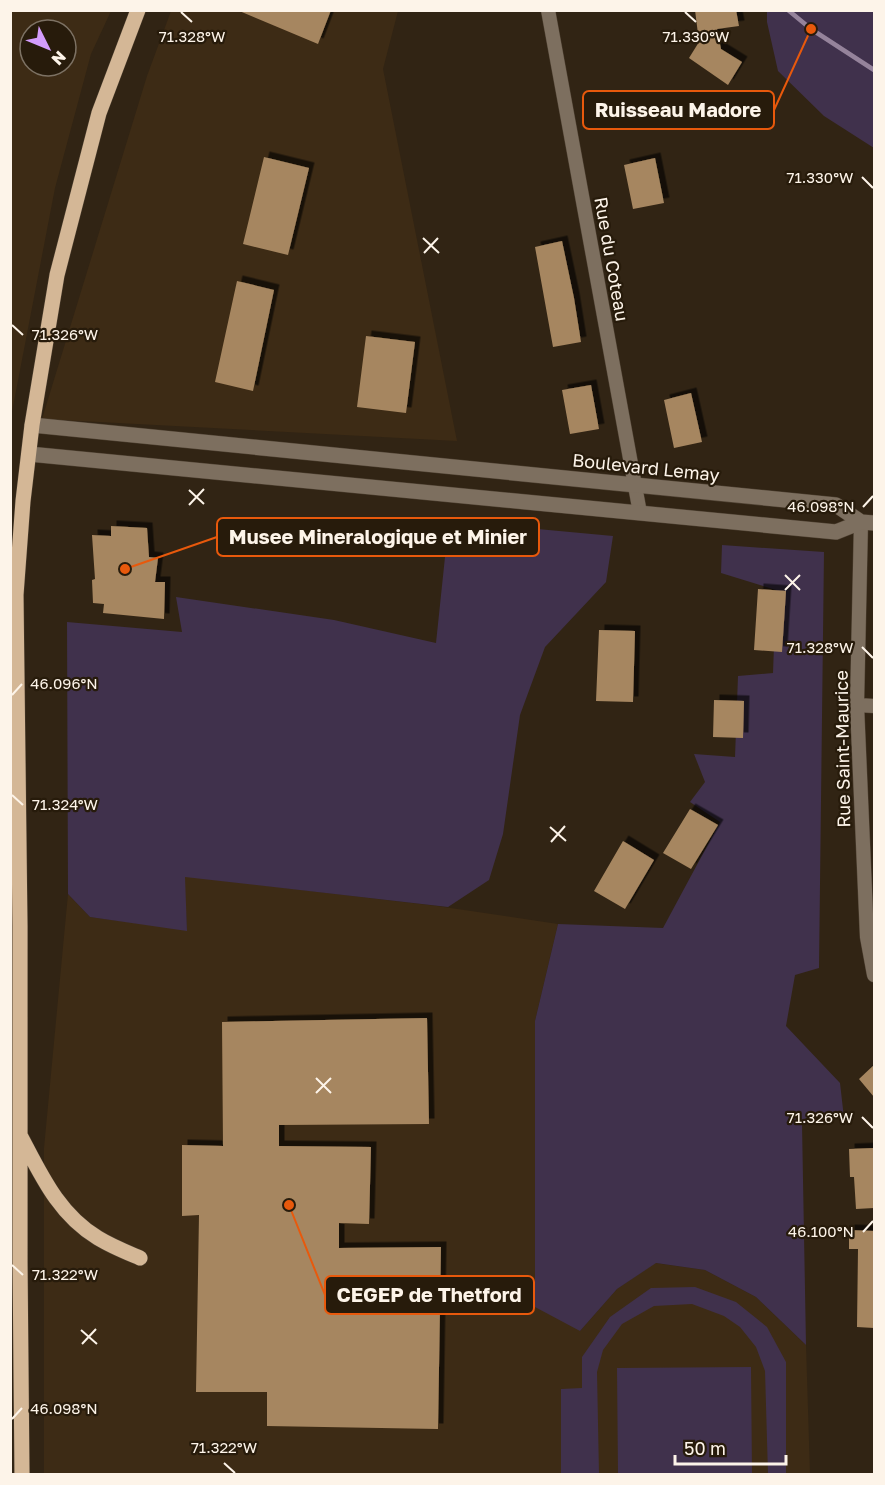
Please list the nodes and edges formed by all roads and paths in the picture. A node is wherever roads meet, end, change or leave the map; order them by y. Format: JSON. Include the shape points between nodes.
{"nodes":[{"id":1,"x":138,"y":10,"type":"edge"},
{"id":2,"x":548,"y":10,"type":"edge"},
{"id":3,"x":32,"y":425,"type":"junction"},
{"id":4,"x":186,"y":441,"type":"junction"},
{"id":5,"x":29,"y":454,"type":"junction"},
{"id":6,"x":423,"y":464,"type":"junction"},
{"id":7,"x":186,"y":469,"type":"junction"},
{"id":8,"x":635,"y":485,"type":"junction"},
{"id":9,"x":423,"y":492,"type":"junction"},
{"id":10,"x":640,"y":513,"type":"junction"},
{"id":11,"x":868,"y":523,"type":"edge"},
{"id":12,"x":857,"y":705,"type":"junction"},
{"id":13,"x":874,"y":706,"type":"edge"},
{"id":14,"x":874,"y":975,"type":"edge"},
{"id":15,"x":20,"y":1134,"type":"junction"},
{"id":16,"x":140,"y":1258,"type":"dead end"},
{"id":17,"x":22,"y":1474,"type":"edge"}],
"edges":[{"from":1,"to":3,"type":"main road","via":[[99,113],[57,275]]},
{"from":2,"to":8,"type":"street","name":"Rue du Coteau"},
{"from":3,"to":4,"type":"street","name":"Boulevard Lemay"},
{"from":3,"to":5,"type":"main road"},
{"from":4,"to":6,"type":"street","name":"Boulevard Lemay"},
{"from":4,"to":7,"type":"street"},
{"from":5,"to":7,"type":"street"},
{"from":5,"to":15,"type":"main road","via":[[16,595]]},
{"from":6,"to":8,"type":"street","name":"Boulevard Lemay"},
{"from":6,"to":9,"type":"street"},
{"from":7,"to":9,"type":"street"},
{"from":8,"to":10,"type":"street","name":"Rue du Coteau"},
{"from":8,"to":11,"type":"street","name":"Boulevard Lemay","via":[[836,505]]},
{"from":9,"to":10,"type":"street"},
{"from":10,"to":11,"type":"street","via":[[836,532]]},
{"from":11,"to":12,"type":"street","name":"Rue Saint-Maurice"},
{"from":12,"to":13,"type":"street"},
{"from":12,"to":14,"type":"street","name":"Rue Saint-Maurice","via":[[867,937]]},
{"from":15,"to":16,"type":"main road","via":[[47,1185],[74,1220],[98,1238]]},
{"from":15,"to":17,"type":"main road"}]}
